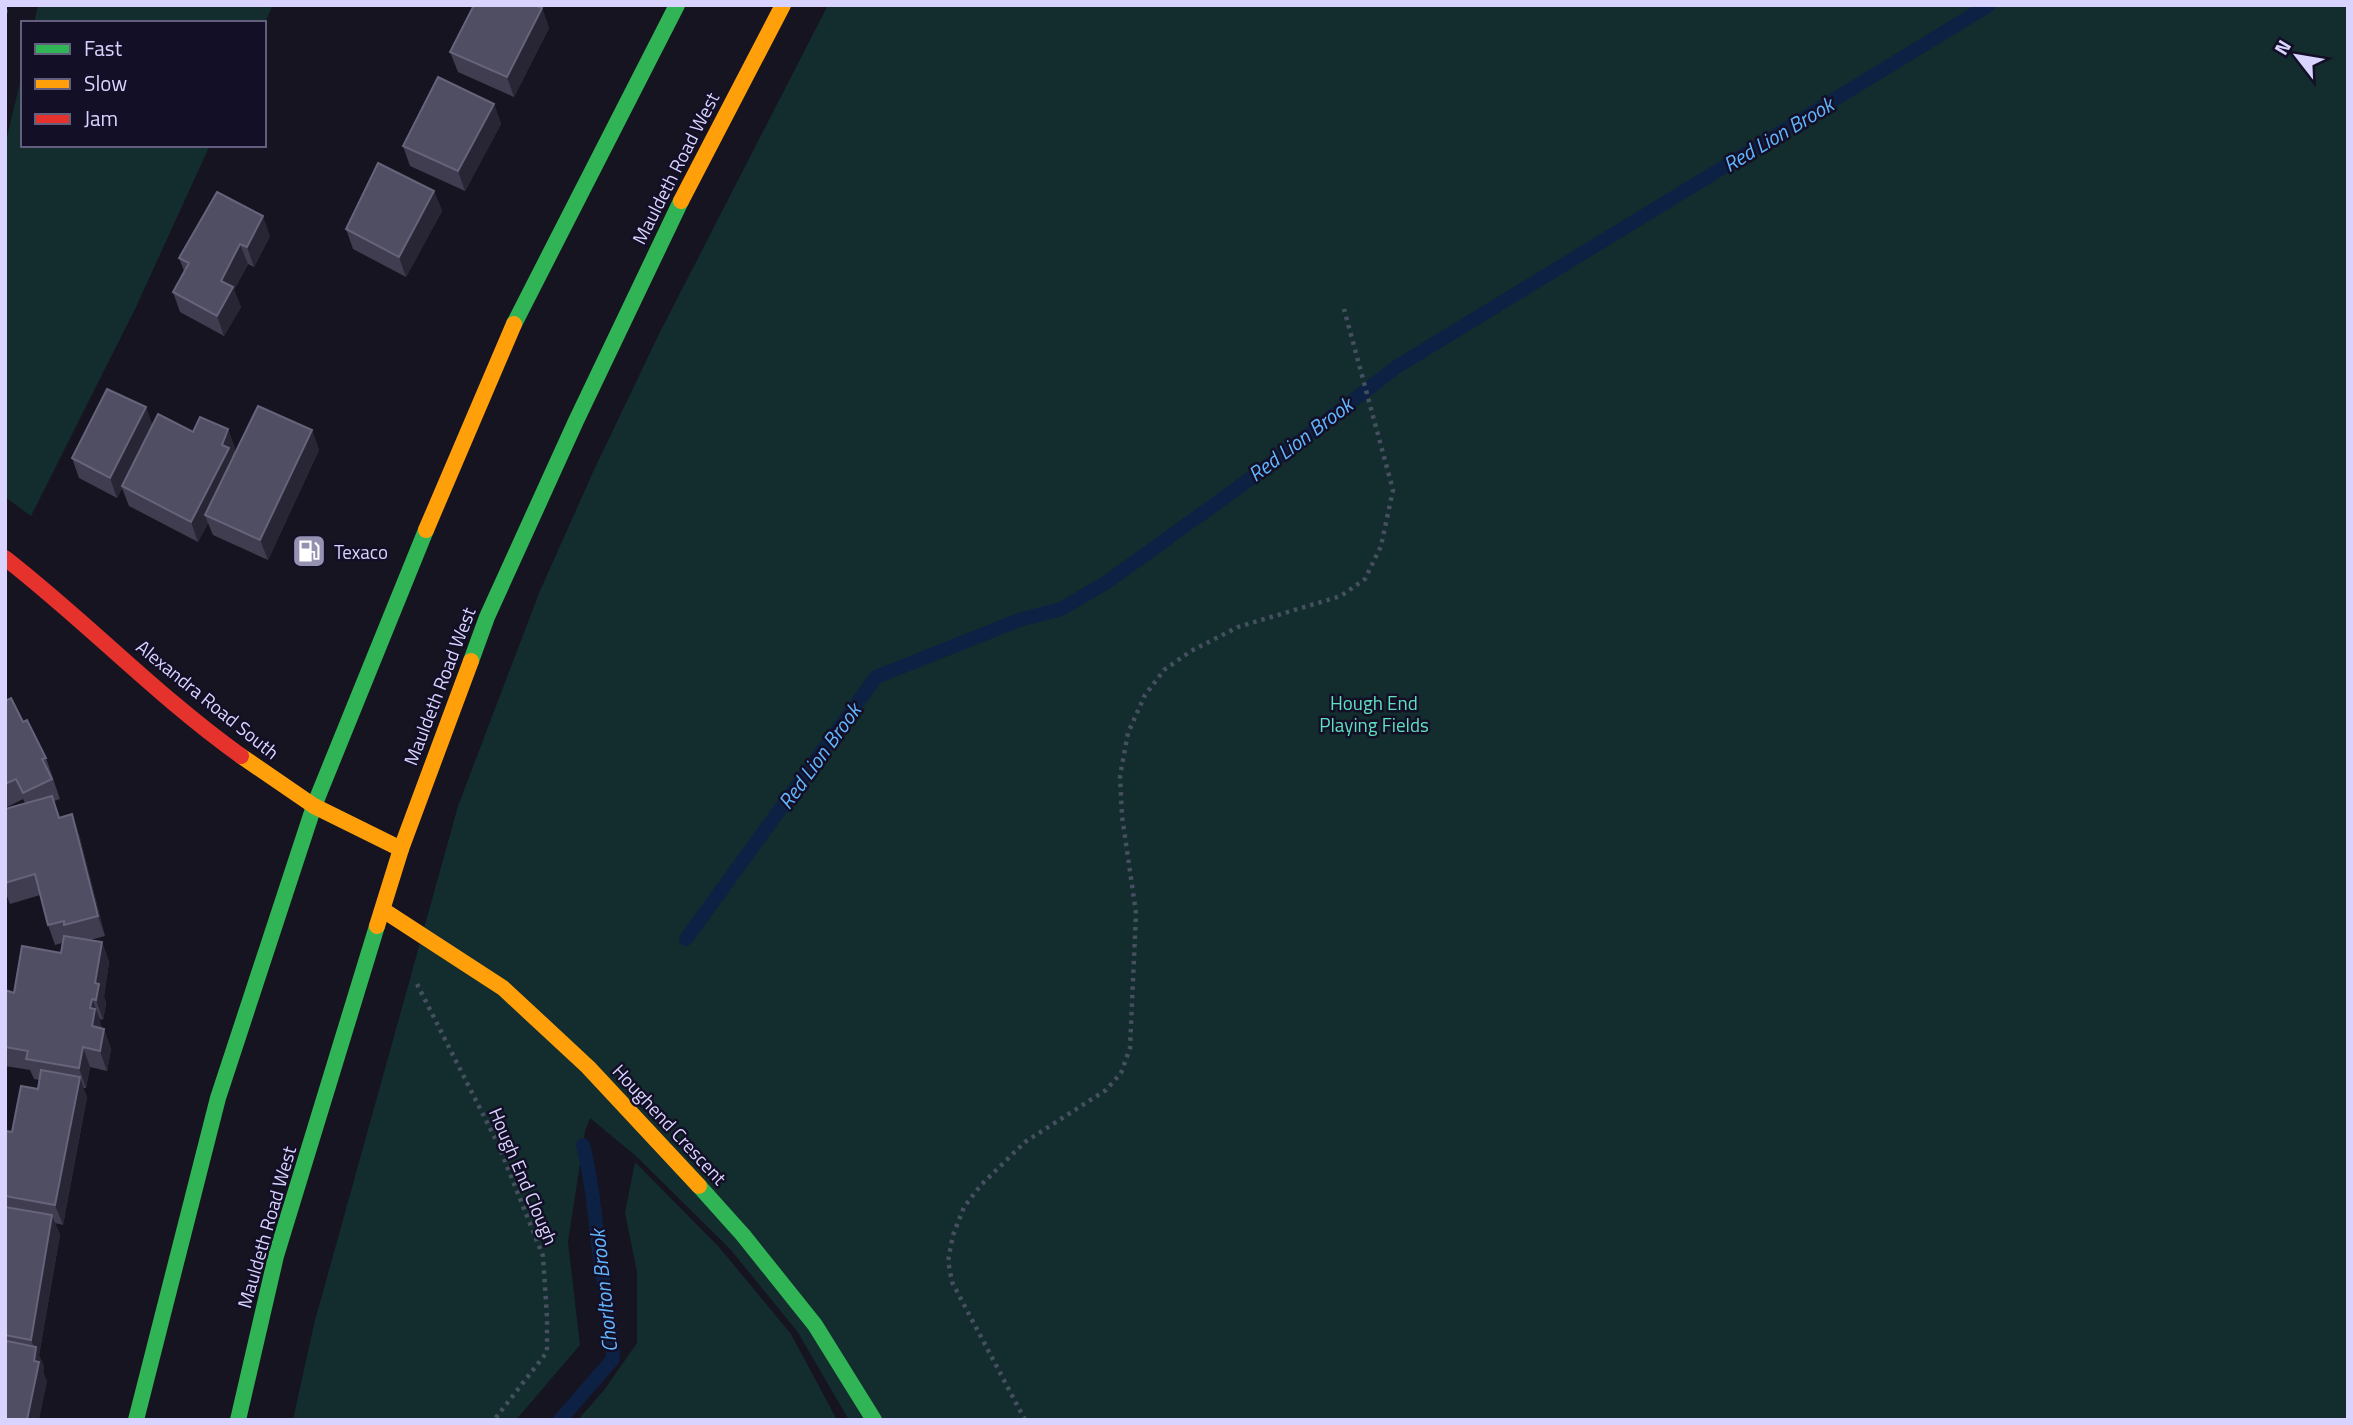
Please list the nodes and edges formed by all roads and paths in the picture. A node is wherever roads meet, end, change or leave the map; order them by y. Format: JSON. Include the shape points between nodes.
{"nodes":[{"id":1,"x":7,"y":5,"type":"edge"},
{"id":2,"x":677,"y":5,"type":"edge"},
{"id":3,"x":783,"y":5,"type":"edge"},
{"id":4,"x":5,"y":13,"type":"edge"},
{"id":5,"x":1344,"y":309,"type":"dead end"},
{"id":6,"x":5,"y":558,"type":"edge"},
{"id":7,"x":314,"y":806,"type":"junction"},
{"id":8,"x":401,"y":849,"type":"junction"},
{"id":9,"x":383,"y":910,"type":"junction"},
{"id":10,"x":433,"y":1019,"type":"dead end"},
{"id":11,"x":136,"y":1420,"type":"edge"},
{"id":12,"x":238,"y":1420,"type":"edge"},
{"id":13,"x":494,"y":1420,"type":"edge"},
{"id":14,"x":874,"y":1420,"type":"edge"},
{"id":15,"x":1025,"y":1420,"type":"edge"}],
"edges":[{"from":1,"to":4,"type":"path"},
{"from":2,"to":7,"type":"street","via":[[511,330]]},
{"from":3,"to":8,"type":"street","name":"Mauldeth Road West","via":[[692,177],[487,617]]},
{"from":5,"to":15,"type":"path","via":[[1394,490],[1381,546],[1365,579],[1341,596],[1238,627],[1164,670],[1145,695],[1128,733],[1120,776],[1136,913],[1130,1048],[1121,1073],[1105,1090],[1025,1142],[981,1185],[964,1207],[953,1235],[948,1261],[952,1282]]},
{"from":6,"to":7,"type":"street","name":"Alexandra Road South","via":[[176,706]]},
{"from":7,"to":8,"type":"street","name":"Alexandra Road South"},
{"from":7,"to":11,"type":"street","via":[[218,1098]]},
{"from":8,"to":9,"type":"street","name":"Mauldeth Road West"},
{"from":9,"to":12,"type":"street","name":"Mauldeth Road West","via":[[276,1256]]},
{"from":9,"to":14,"type":"street","name":"Houghend Crescent","via":[[503,988],[588,1067],[743,1235],[815,1325]]},
{"from":10,"to":13,"type":"path","name":"Hough End Clough","via":[[498,1143],[543,1256],[547,1352]]}]}
